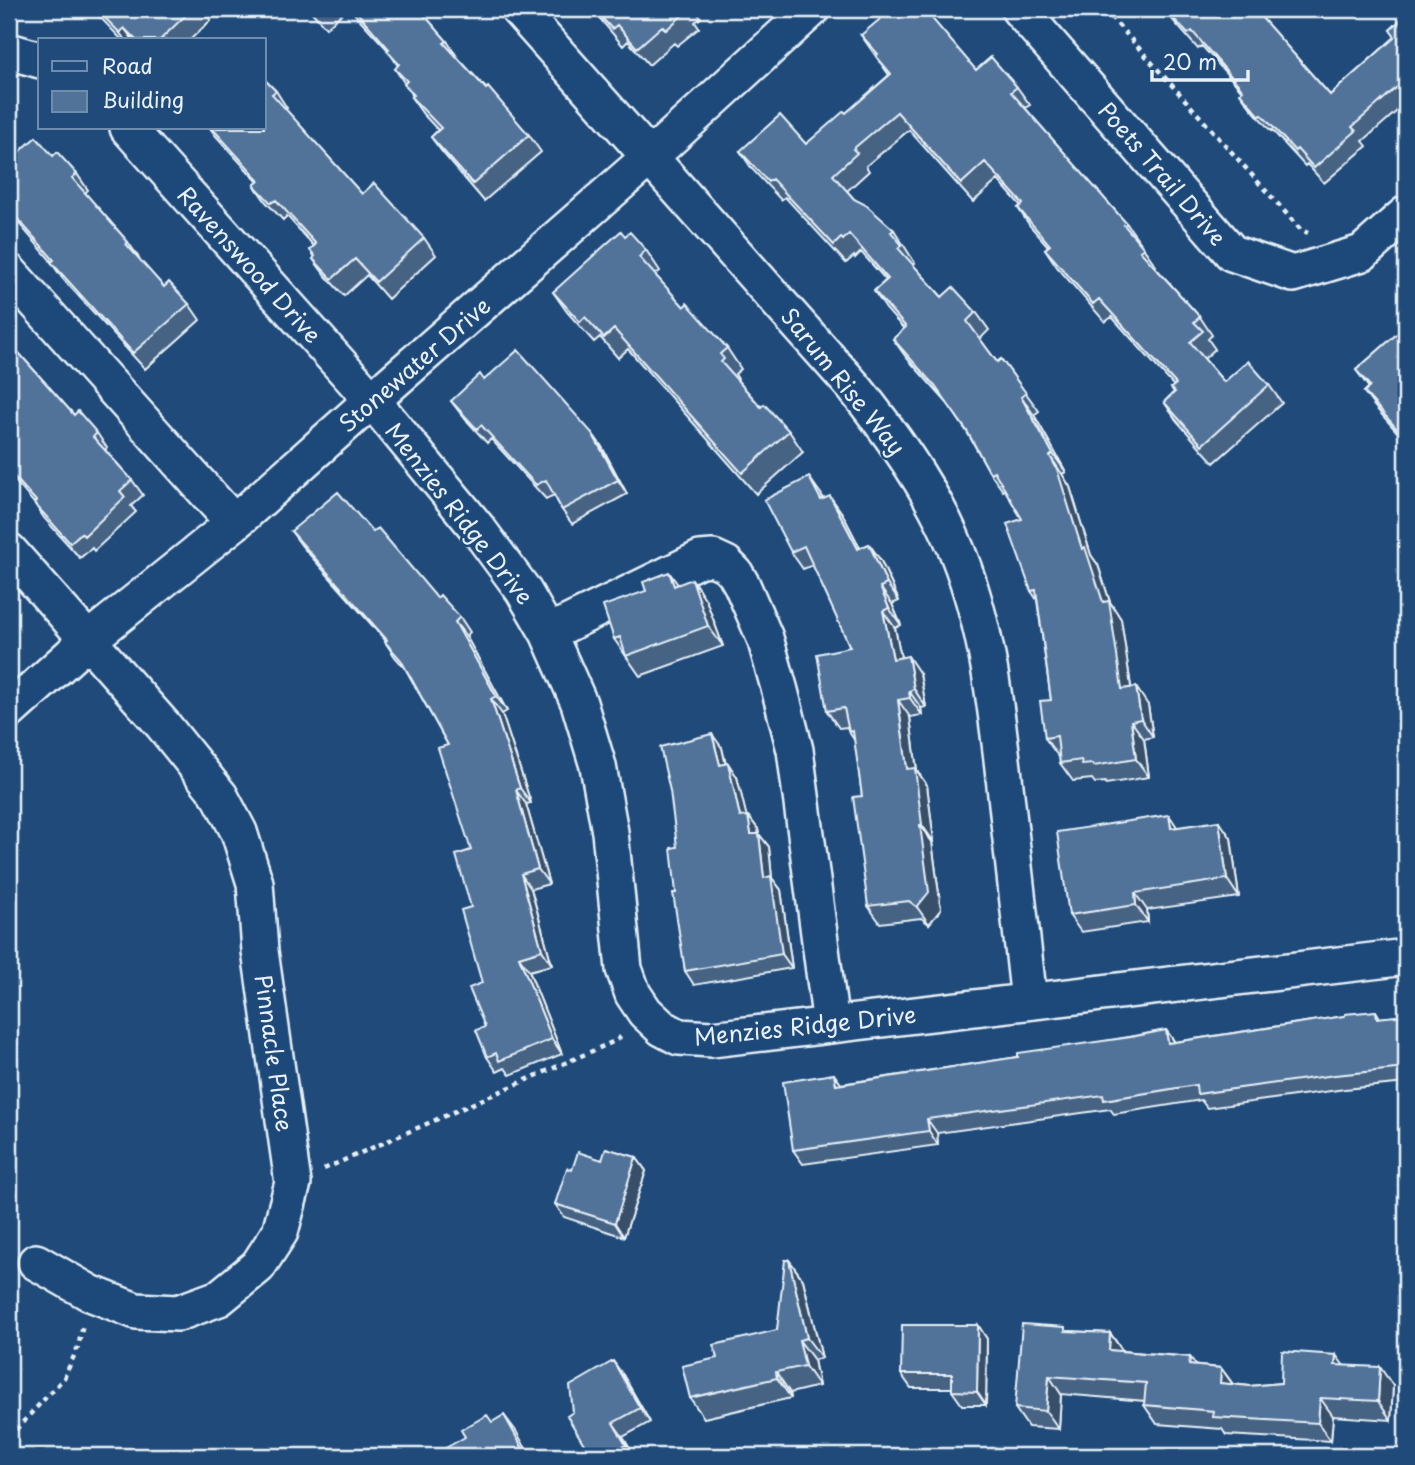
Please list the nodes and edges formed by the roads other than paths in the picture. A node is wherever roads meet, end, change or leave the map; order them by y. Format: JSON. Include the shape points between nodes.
{"nodes":[{"id":1,"x":518,"y":9,"type":"edge"},
{"id":2,"x":812,"y":9,"type":"edge"},
{"id":3,"x":1019,"y":9,"type":"edge"},
{"id":4,"x":9,"y":51,"type":"edge"},
{"id":5,"x":38,"y":59,"type":"edge"},
{"id":6,"x":130,"y":130,"type":"edge"},
{"id":7,"x":651,"y":156,"type":"junction"},
{"id":8,"x":1406,"y":214,"type":"edge"},
{"id":9,"x":9,"y":272,"type":"edge"},
{"id":10,"x":372,"y":400,"type":"junction"},
{"id":11,"x":234,"y":523,"type":"junction"},
{"id":12,"x":9,"y":551,"type":"edge"},
{"id":13,"x":548,"y":634,"type":"junction"},
{"id":14,"x":88,"y":640,"type":"junction"},
{"id":15,"x":9,"y":711,"type":"edge"},
{"id":16,"x":1406,"y":957,"type":"edge"},
{"id":17,"x":1028,"y":1001,"type":"junction"},
{"id":18,"x":831,"y":1025,"type":"junction"},
{"id":19,"x":36,"y":1262,"type":"dead end"}],
"edges":[{"from":1,"to":7,"type":"street","name":"Sarum Rise Way"},
{"from":2,"to":7,"type":"street","name":"Stonewater Drive"},
{"from":3,"to":8,"type":"street","name":"Poets Trail Drive","via":[[1232,253],[1293,274],[1362,253]]},
{"from":4,"to":5,"type":"street"},
{"from":6,"to":10,"type":"street","name":"Ravenswood Drive"},
{"from":7,"to":10,"type":"street","name":"Stonewater Drive"},
{"from":7,"to":17,"type":"street","name":"Sarum Rise Way","via":[[887,427],[945,524],[966,576],[996,700]]},
{"from":9,"to":11,"type":"street"},
{"from":10,"to":11,"type":"street","name":"Stonewater Drive"},
{"from":10,"to":13,"type":"street","name":"Menzies Ridge Drive","via":[[478,529],[523,590]]},
{"from":11,"to":14,"type":"street","name":"Stonewater Drive"},
{"from":12,"to":14,"type":"street","name":"Pinnacle Place"},
{"from":13,"to":18,"type":"street","name":"Menzies Ridge Drive","via":[[579,703],[598,766],[624,968],[645,1012],[679,1037],[712,1039]]},
{"from":13,"to":18,"type":"street","via":[[700,559],[713,558],[735,573],[765,638],[795,750]]},
{"from":14,"to":15,"type":"street","name":"Stonewater Drive"},
{"from":14,"to":19,"type":"street","name":"Pinnacle Place","via":[[220,796],[239,832],[255,883],[260,951],[293,1183],[280,1232],[258,1266],[219,1298],[178,1313],[136,1311],[90,1293]]},
{"from":16,"to":17,"type":"street","name":"Menzies Ridge Drive"},
{"from":17,"to":18,"type":"street","name":"Menzies Ridge Drive"}]}
